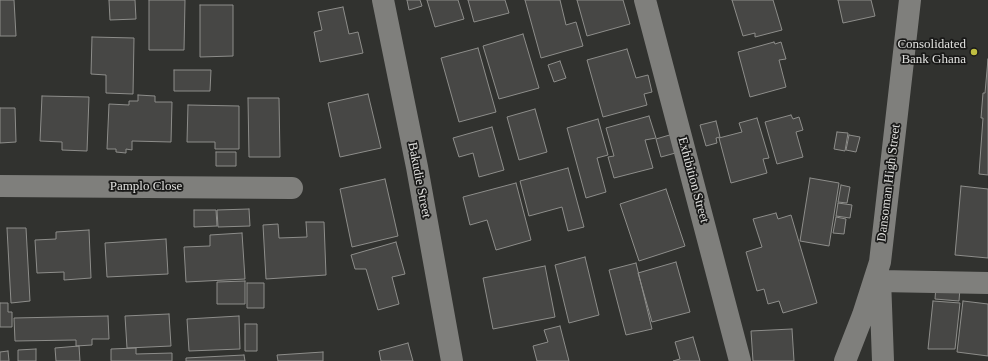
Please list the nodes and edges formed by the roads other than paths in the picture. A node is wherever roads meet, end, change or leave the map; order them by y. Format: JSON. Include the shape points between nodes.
{"nodes":[{"id":1,"x":383,"y":0,"type":"edge"},
{"id":2,"x":645,"y":0,"type":"edge"},
{"id":3,"x":910,"y":0,"type":"edge"},
{"id":4,"x":0,"y":186,"type":"edge"},
{"id":5,"x":292,"y":188,"type":"dead end"},
{"id":6,"x":880,"y":271,"type":"junction"},
{"id":7,"x":988,"y":283,"type":"edge"},
{"id":8,"x":452,"y":361,"type":"edge"},
{"id":9,"x":740,"y":361,"type":"edge"},
{"id":10,"x":845,"y":361,"type":"edge"},
{"id":11,"x":883,"y":361,"type":"edge"}],
"edges":[{"from":1,"to":8,"type":"street","name":"Bakudie Street","via":[[417,167]]},
{"from":2,"to":9,"type":"street","name":"Exhibition Street"},
{"from":3,"to":6,"type":"street","name":"Dansoman High Street"},
{"from":4,"to":5,"type":"street","name":"Pamplo Close"},
{"from":6,"to":7,"type":"street"},
{"from":6,"to":10,"type":"street","name":"Dansoman High Street"},
{"from":6,"to":11,"type":"street"}]}
